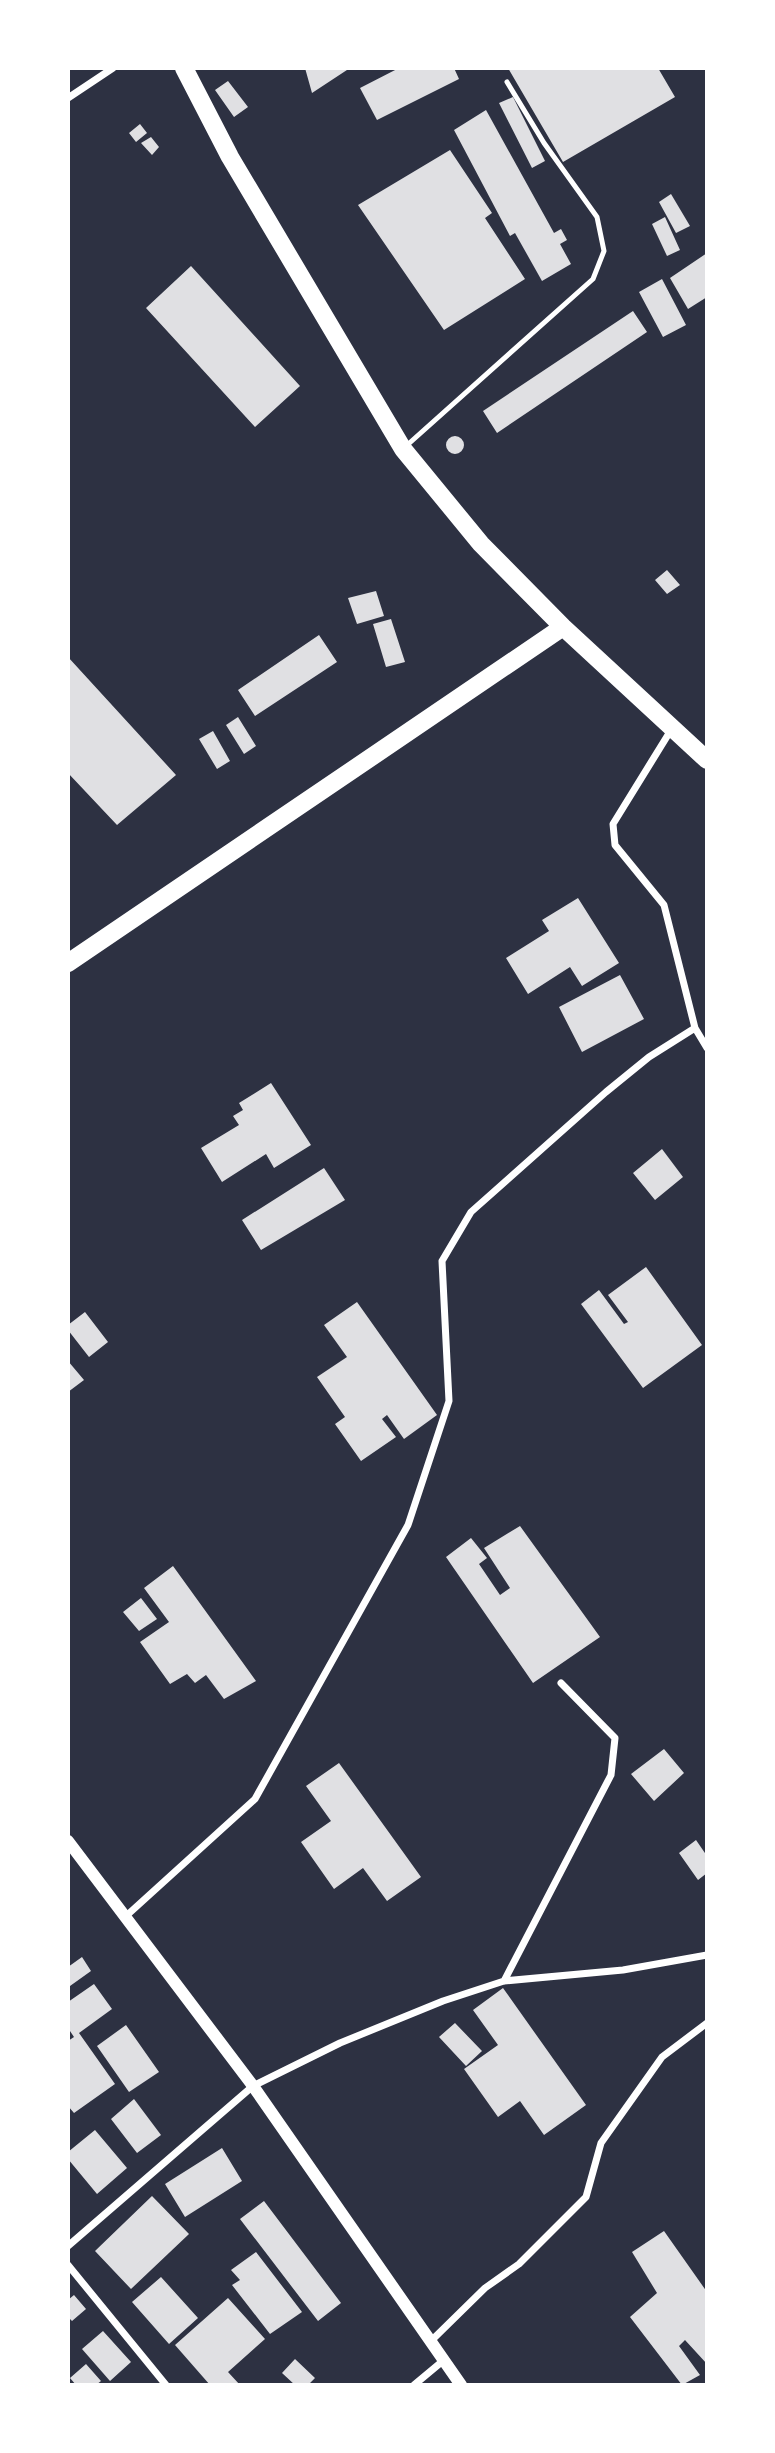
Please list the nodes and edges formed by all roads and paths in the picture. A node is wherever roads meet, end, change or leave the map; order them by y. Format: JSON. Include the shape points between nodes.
{"nodes":[{"id":1,"x":113,"y":68,"type":"edge"},
{"id":2,"x":184,"y":68,"type":"edge"},
{"id":3,"x":507,"y":82,"type":"dead end"},
{"id":4,"x":68,"y":98,"type":"edge"},
{"id":5,"x":402,"y":449,"type":"junction"},
{"id":6,"x":563,"y":627,"type":"junction"},
{"id":7,"x":671,"y":730,"type":"junction"},
{"id":8,"x":707,"y":760,"type":"edge"},
{"id":9,"x":68,"y":963,"type":"edge"},
{"id":10,"x":695,"y":1028,"type":"junction"},
{"id":11,"x":707,"y":1048,"type":"edge"},
{"id":12,"x":561,"y":1683,"type":"dead end"},
{"id":13,"x":69,"y":1843,"type":"edge"},
{"id":14,"x":124,"y":1918,"type":"junction"},
{"id":15,"x":707,"y":1955,"type":"edge"},
{"id":16,"x":504,"y":1982,"type":"junction"},
{"id":17,"x":707,"y":2023,"type":"edge"},
{"id":18,"x":253,"y":2086,"type":"junction"},
{"id":19,"x":68,"y":2246,"type":"edge"},
{"id":20,"x":68,"y":2265,"type":"edge"},
{"id":21,"x":430,"y":2341,"type":"junction"},
{"id":22,"x":444,"y":2360,"type":"junction"},
{"id":23,"x":166,"y":2385,"type":"edge"},
{"id":24,"x":414,"y":2385,"type":"edge"},
{"id":25,"x":461,"y":2385,"type":"edge"}],
"edges":[{"from":1,"to":4,"type":"street"},
{"from":2,"to":5,"type":"main road","via":[[230,157]]},
{"from":3,"to":5,"type":"lane","via":[[597,218],[604,251],[593,279]]},
{"from":5,"to":6,"type":"main road","via":[[481,544]]},
{"from":6,"to":7,"type":"main road"},
{"from":6,"to":9,"type":"main road"},
{"from":7,"to":8,"type":"main road"},
{"from":7,"to":10,"type":"street","via":[[613,824],[615,845],[664,905]]},
{"from":10,"to":11,"type":"street"},
{"from":10,"to":14,"type":"street","via":[[606,1092],[471,1212],[442,1261],[449,1401],[408,1525],[255,1799]]},
{"from":12,"to":16,"type":"street","via":[[615,1738],[611,1774]]},
{"from":13,"to":14,"type":"street"},
{"from":14,"to":18,"type":"street"},
{"from":15,"to":16,"type":"street","via":[[623,1970]]},
{"from":16,"to":18,"type":"street","via":[[340,2043]]},
{"from":17,"to":21,"type":"street","via":[[662,2057],[601,2143],[586,2197],[519,2264],[485,2288]]},
{"from":18,"to":19,"type":"street"},
{"from":18,"to":21,"type":"street"},
{"from":20,"to":23,"type":"street"},
{"from":21,"to":22,"type":"street"},
{"from":22,"to":24,"type":"street"},
{"from":22,"to":25,"type":"street"}]}
